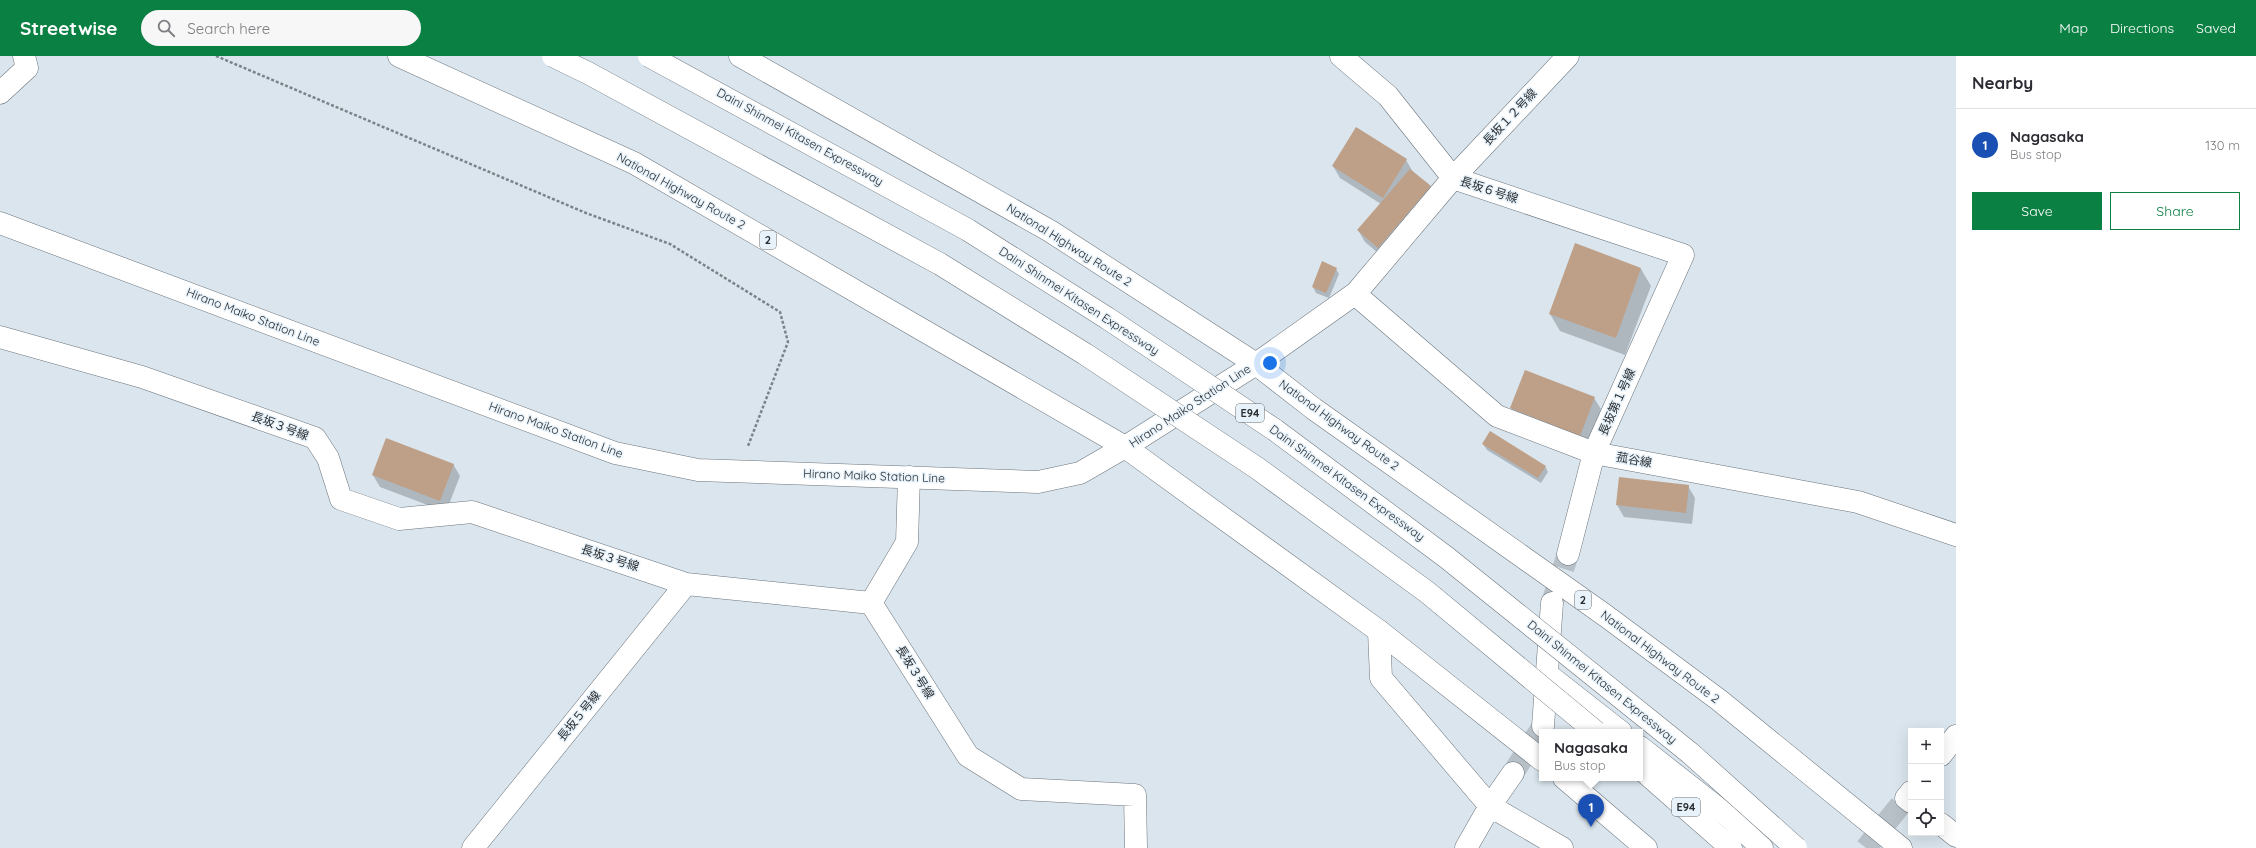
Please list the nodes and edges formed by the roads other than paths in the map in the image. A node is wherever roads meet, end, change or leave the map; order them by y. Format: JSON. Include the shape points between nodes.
{"nodes":[{"id":1,"x":24,"y":56,"type":"edge"},
{"id":2,"x":399,"y":56,"type":"edge"},
{"id":3,"x":552,"y":56,"type":"edge"},
{"id":4,"x":650,"y":56,"type":"edge"},
{"id":5,"x":740,"y":56,"type":"edge"},
{"id":6,"x":1341,"y":56,"type":"edge"},
{"id":7,"x":1568,"y":56,"type":"edge"},
{"id":8,"x":0,"y":94,"type":"edge"},
{"id":9,"x":1453,"y":178,"type":"junction"},
{"id":10,"x":0,"y":223,"type":"edge"},
{"id":11,"x":1683,"y":255,"type":"joint"},
{"id":12,"x":1355,"y":294,"type":"junction"},
{"id":13,"x":0,"y":337,"type":"edge"},
{"id":14,"x":1256,"y":364,"type":"junction"},
{"id":15,"x":1125,"y":448,"type":"junction"},
{"id":16,"x":1594,"y":453,"type":"junction"},
{"id":17,"x":909,"y":477,"type":"junction"},
{"id":18,"x":1956,"y":534,"type":"edge"},
{"id":19,"x":1568,"y":554,"type":"tunnel mouth"},
{"id":20,"x":686,"y":584,"type":"junction"},
{"id":21,"x":871,"y":603,"type":"junction"},
{"id":22,"x":1552,"y":603,"type":"tunnel mouth"},
{"id":23,"x":1378,"y":631,"type":"junction"},
{"id":24,"x":1547,"y":674,"type":"junction"},
{"id":25,"x":1543,"y":726,"type":"tunnel mouth"},
{"id":26,"x":1592,"y":729,"type":"edge"},
{"id":27,"x":1617,"y":729,"type":"edge"},
{"id":28,"x":1956,"y":736,"type":"edge"},
{"id":29,"x":1643,"y":749,"type":"edge"},
{"id":30,"x":1944,"y":750,"type":"edge"},
{"id":31,"x":1539,"y":758,"type":"edge"},
{"id":32,"x":1643,"y":771,"type":"edge"},
{"id":33,"x":1513,"y":773,"type":"tunnel mouth"},
{"id":34,"x":1568,"y":781,"type":"edge"},
{"id":35,"x":1490,"y":806,"type":"junction"},
{"id":36,"x":1944,"y":826,"type":"edge"},
{"id":37,"x":1956,"y":836,"type":"edge"},
{"id":38,"x":473,"y":848,"type":"edge"},
{"id":39,"x":1136,"y":848,"type":"edge"},
{"id":40,"x":1466,"y":848,"type":"edge"},
{"id":41,"x":1562,"y":848,"type":"edge"},
{"id":42,"x":1646,"y":848,"type":"edge"},
{"id":43,"x":1731,"y":848,"type":"edge"},
{"id":44,"x":1762,"y":848,"type":"edge"},
{"id":45,"x":1796,"y":848,"type":"edge"},
{"id":46,"x":1901,"y":848,"type":"edge"}],
"edges":[{"from":1,"to":8,"type":"main road","via":[[27,68]]},
{"from":2,"to":15,"type":"main road","name":"National Highway Route 2","number":"2","via":[[634,163]]},
{"from":3,"to":26,"type":"main road","bridge":true,"via":[[588,73],[940,264],[1085,354],[1257,468],[1414,583]]},
{"from":4,"to":45,"type":"main road","name":"Daini Shinmei Kitasen Expressway","number":"E94","bridge":true,"via":[[968,230],[1107,318],[1275,430],[1446,557],[1690,753]]},
{"from":5,"to":14,"type":"main road","name":"National Highway Route 2","number":"2","via":[[1050,231]]},
{"from":6,"to":9,"type":"main road","name":"長坂６号線","via":[[1388,96]]},
{"from":7,"to":9,"type":"main road","name":"長坂１２号線"},
{"from":9,"to":11,"type":"main road","name":"長坂６号線"},
{"from":9,"to":12,"type":"main road","name":"長坂１２号線"},
{"from":10,"to":17,"type":"main road","name":"Hirano Maiko Station Line","via":[[615,453],[698,470]]},
{"from":11,"to":16,"type":"main road","name":"長坂第１号線"},
{"from":12,"to":14,"type":"main road","name":"Hirano Maiko Station Line"},
{"from":12,"to":16,"type":"main road","name":"菰谷線","via":[[1497,416]]},
{"from":13,"to":20,"type":"main road","name":"長坂３号線","via":[[142,377],[315,438],[328,458],[341,499],[399,519],[472,512]]},
{"from":14,"to":15,"type":"main road","name":"Hirano Maiko Station Line"},
{"from":14,"to":46,"type":"main road","name":"National Highway Route 2","number":"2","via":[[1314,409],[1606,616],[1712,695]]},
{"from":15,"to":17,"type":"main road","name":"Hirano Maiko Station Line","via":[[1080,473],[1038,482]]},
{"from":15,"to":23,"type":"main road","name":"National Highway Route 2","number":"2"},
{"from":16,"to":18,"type":"main road","name":"菰谷線","via":[[1858,502]]},
{"from":16,"to":19,"type":"main road","name":"長坂第１号線"},
{"from":17,"to":21,"type":"main road","via":[[907,542]]},
{"from":20,"to":21,"type":"main road","name":"長坂３号線"},
{"from":20,"to":38,"type":"main road","name":"長坂５号線"},
{"from":21,"to":39,"type":"main road","name":"長坂３号線","via":[[968,756],[1021,789],[1135,795]]},
{"from":22,"to":24,"type":"main road"},
{"from":23,"to":31,"type":"main road","name":"National Highway Route 2","number":"2"},
{"from":23,"to":35,"type":"main road","via":[[1380,678]]},
{"from":24,"to":25,"type":"main road"},
{"from":24,"to":27,"type":"main road"},
{"from":28,"to":30,"type":"main road"},
{"from":29,"to":44,"type":"main road","via":[[1729,817]]},
{"from":32,"to":43,"type":"main road","number":"E94"},
{"from":33,"to":35,"type":"main road"},
{"from":34,"to":42,"type":"main road"},
{"from":35,"to":40,"type":"main road"},
{"from":35,"to":41,"type":"main road"},
{"from":36,"to":37,"type":"main road"}]}
